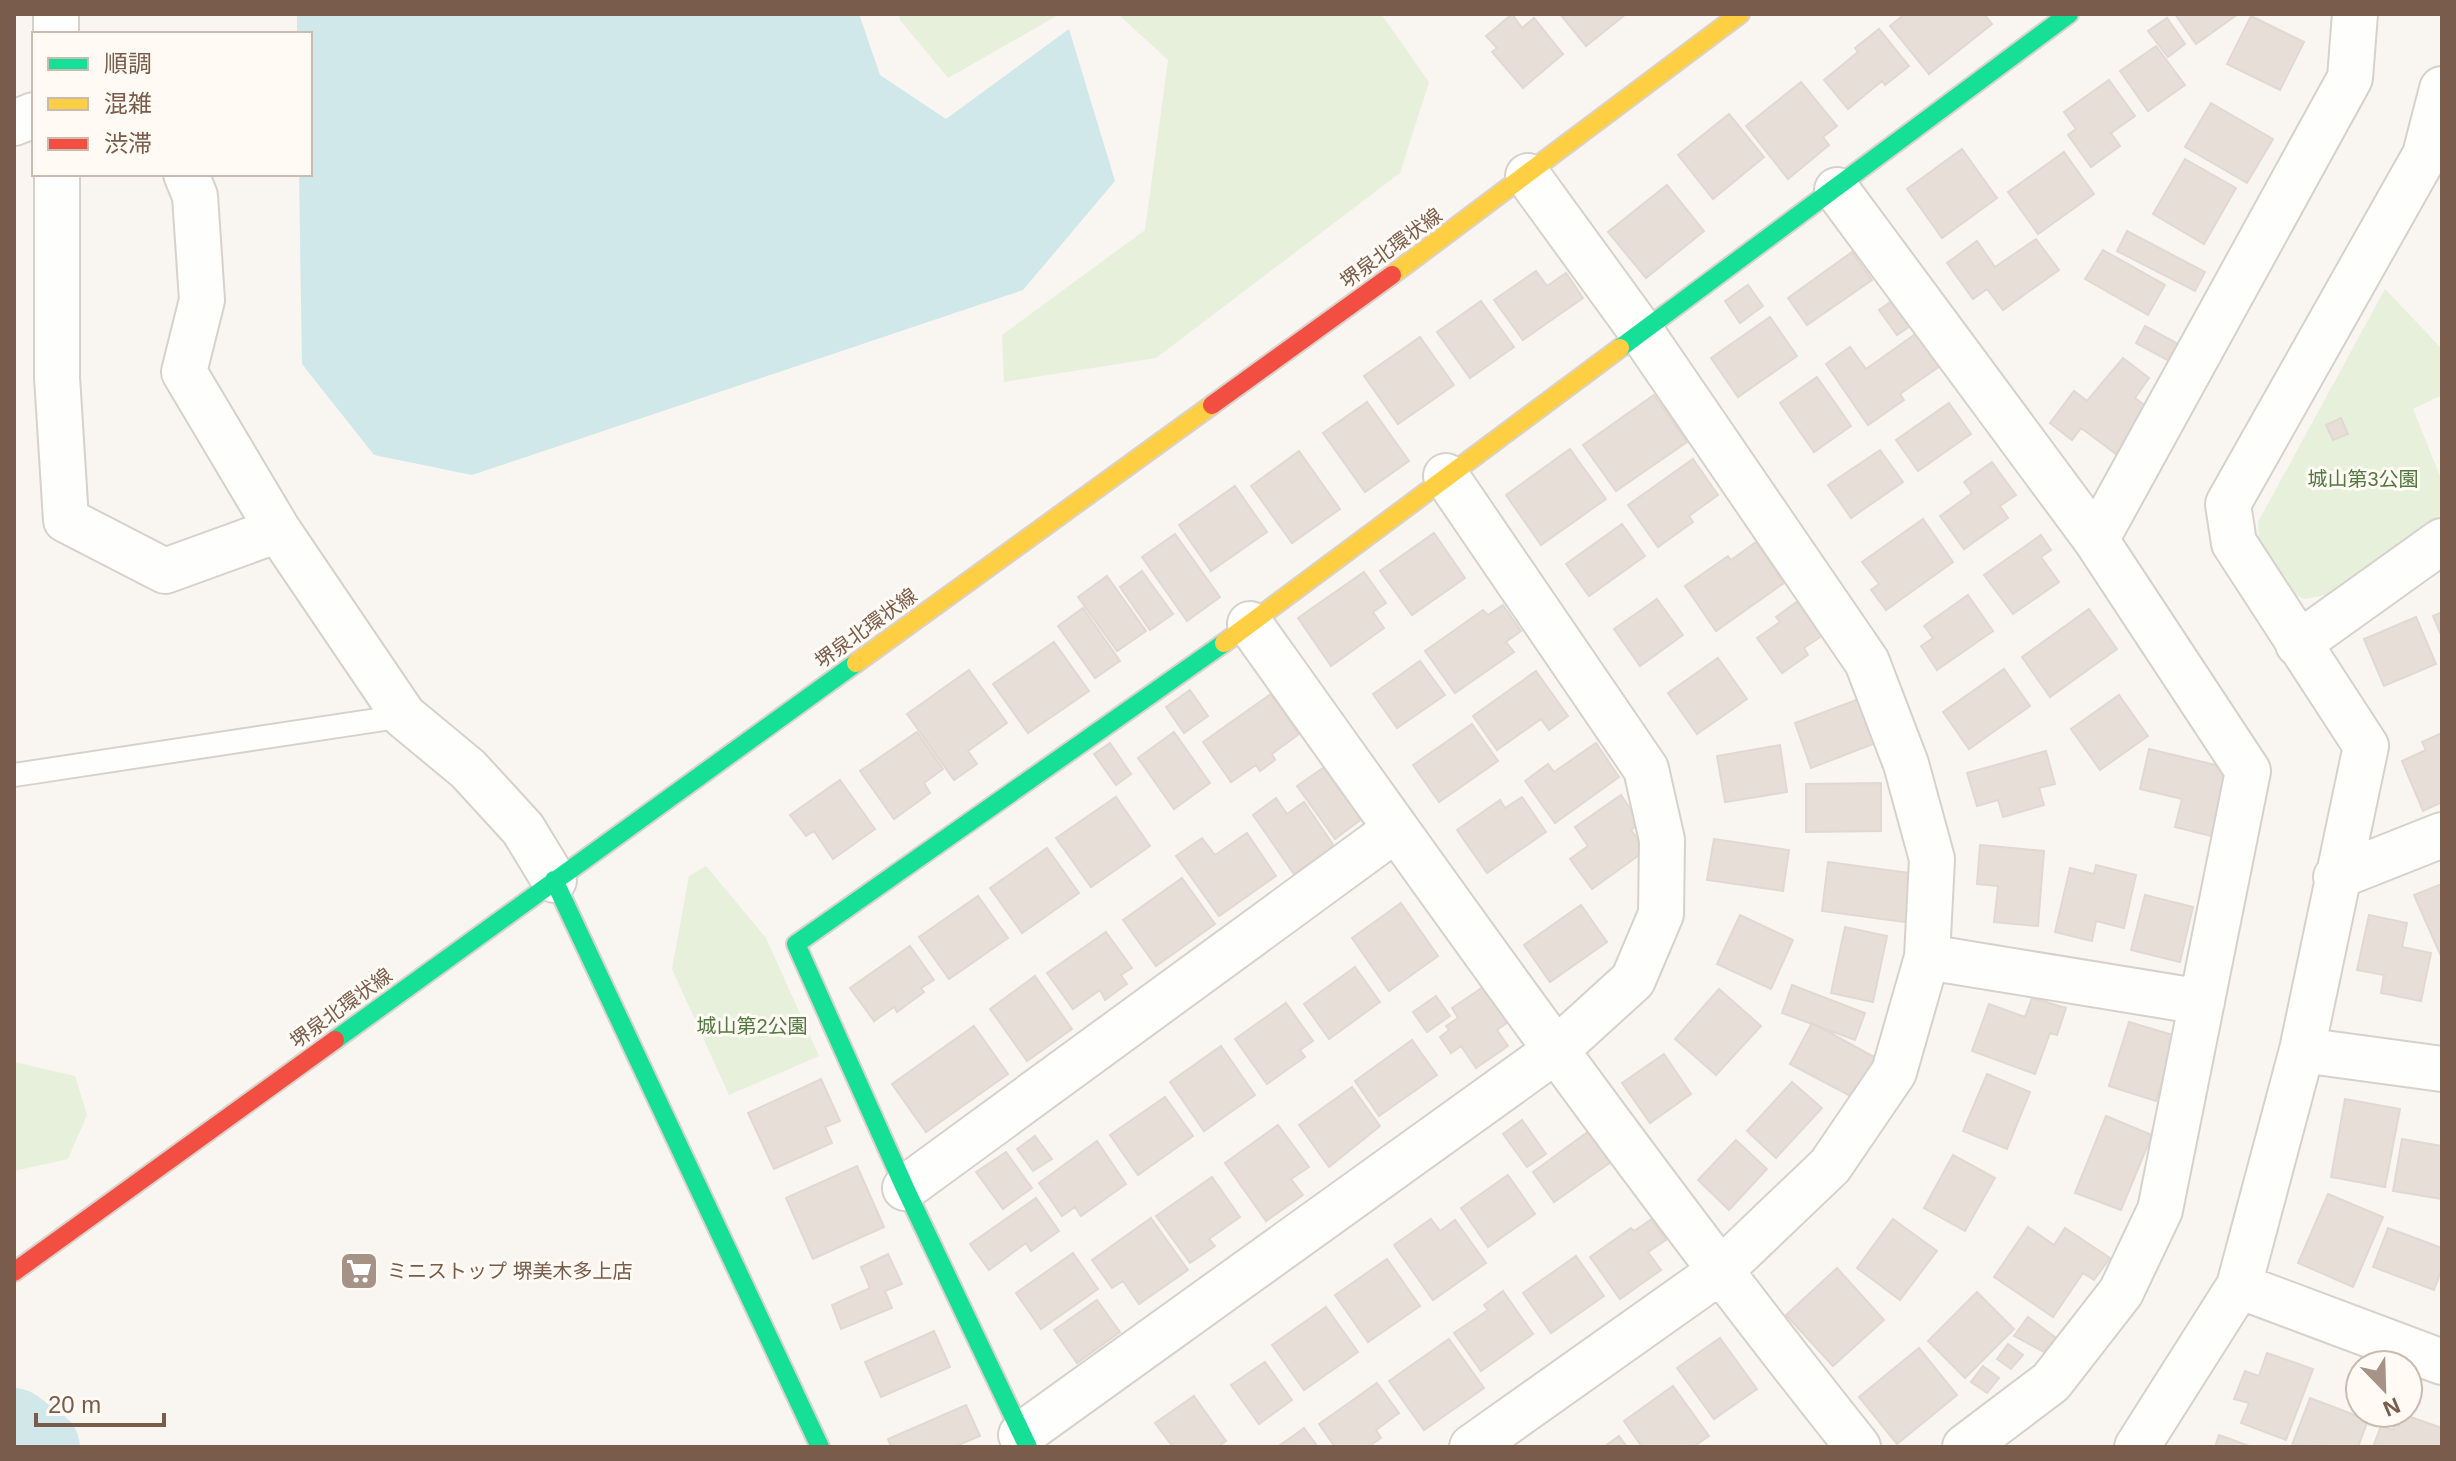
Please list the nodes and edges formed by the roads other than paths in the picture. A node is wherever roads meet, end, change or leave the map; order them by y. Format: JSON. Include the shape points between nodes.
{"nodes":[{"id":1,"x":1740,"y":14,"type":"edge"},
{"id":2,"x":2069,"y":14,"type":"edge"},
{"id":3,"x":2355,"y":14,"type":"edge"},
{"id":4,"x":2442,"y":89,"type":"edge"},
{"id":5,"x":2434,"y":159,"type":"edge"},
{"id":6,"x":57,"y":176,"type":"edge"},
{"id":7,"x":187,"y":176,"type":"edge"},
{"id":8,"x":1528,"y":176,"type":"junction"},
{"id":9,"x":1837,"y":190,"type":"junction"},
{"id":10,"x":1640,"y":330,"type":"junction"},
{"id":11,"x":1446,"y":476,"type":"junction"},
{"id":12,"x":278,"y":530,"type":"junction"},
{"id":13,"x":2096,"y":540,"type":"junction"},
{"id":14,"x":2442,"y":541,"type":"edge"},
{"id":15,"x":1250,"y":624,"type":"junction"},
{"id":16,"x":2298,"y":644,"type":"junction"},
{"id":17,"x":404,"y":716,"type":"junction"},
{"id":18,"x":14,"y":775,"type":"edge"},
{"id":19,"x":1396,"y":829,"type":"junction"},
{"id":20,"x":2442,"y":835,"type":"edge"},
{"id":21,"x":2336,"y":877,"type":"junction"},
{"id":22,"x":554,"y":880,"type":"junction"},
{"id":23,"x":1927,"y":957,"type":"junction"},
{"id":24,"x":2202,"y":1002,"type":"junction"},
{"id":25,"x":2302,"y":1050,"type":"junction"},
{"id":26,"x":1555,"y":1051,"type":"junction"},
{"id":27,"x":2442,"y":1069,"type":"edge"},
{"id":28,"x":905,"y":1188,"type":"junction"},
{"id":29,"x":14,"y":1272,"type":"edge"},
{"id":30,"x":1719,"y":1272,"type":"junction"},
{"id":31,"x":2239,"y":1286,"type":"junction"},
{"id":32,"x":2442,"y":1362,"type":"edge"},
{"id":33,"x":1024,"y":1441,"type":"edge"},
{"id":34,"x":820,"y":1447,"type":"edge"},
{"id":35,"x":1472,"y":1447,"type":"edge"},
{"id":36,"x":1858,"y":1447,"type":"edge"},
{"id":37,"x":1965,"y":1447,"type":"edge"},
{"id":38,"x":2137,"y":1447,"type":"edge"}],
"edges":[{"from":1,"to":8,"type":"street","name":"堺泉北環状線"},
{"from":2,"to":9,"type":"street"},
{"from":3,"to":13,"type":"street","via":[[2350,78]]},
{"from":4,"to":5,"type":"street"},
{"from":5,"to":16,"type":"street","via":[[2228,504],[2234,543]]},
{"from":6,"to":12,"type":"street","via":[[57,377],[66,520],[165,571]]},
{"from":7,"to":12,"type":"street","via":[[195,196],[202,300],[184,372]]},
{"from":8,"to":10,"type":"street"},
{"from":8,"to":22,"type":"street","name":"堺泉北環状線"},
{"from":9,"to":10,"type":"street"},
{"from":9,"to":13,"type":"street"},
{"from":10,"to":11,"type":"street"},
{"from":10,"to":23,"type":"street","via":[[1867,662],[1906,764],[1932,859]]},
{"from":11,"to":15,"type":"street"},
{"from":11,"to":26,"type":"street","via":[[1646,769],[1662,840],[1661,914],[1633,980]]},
{"from":12,"to":17,"type":"street"},
{"from":13,"to":24,"type":"street","via":[[2248,771]]},
{"from":14,"to":16,"type":"street"},
{"from":15,"to":19,"type":"street"},
{"from":15,"to":28,"type":"street","via":[[796,944]]},
{"from":16,"to":21,"type":"street","via":[[2366,746]]},
{"from":17,"to":18,"type":"lane"},
{"from":17,"to":22,"type":"street","via":[[523,829]]},
{"from":19,"to":26,"type":"street"},
{"from":19,"to":28,"type":"street"},
{"from":20,"to":21,"type":"street"},
{"from":21,"to":25,"type":"street"},
{"from":22,"to":29,"type":"street","name":"堺泉北環状線"},
{"from":22,"to":34,"type":"street"},
{"from":23,"to":24,"type":"street"},
{"from":23,"to":30,"type":"street","via":[[1894,1072],[1830,1166]]},
{"from":24,"to":37,"type":"street","via":[[2160,1210],[2121,1292],[2051,1382]]},
{"from":25,"to":27,"type":"street"},
{"from":25,"to":31,"type":"street"},
{"from":26,"to":30,"type":"street"},
{"from":26,"to":33,"type":"street"},
{"from":28,"to":33,"type":"street"},
{"from":30,"to":35,"type":"street"},
{"from":30,"to":36,"type":"street"},
{"from":31,"to":32,"type":"street"},
{"from":31,"to":38,"type":"street"}]}
